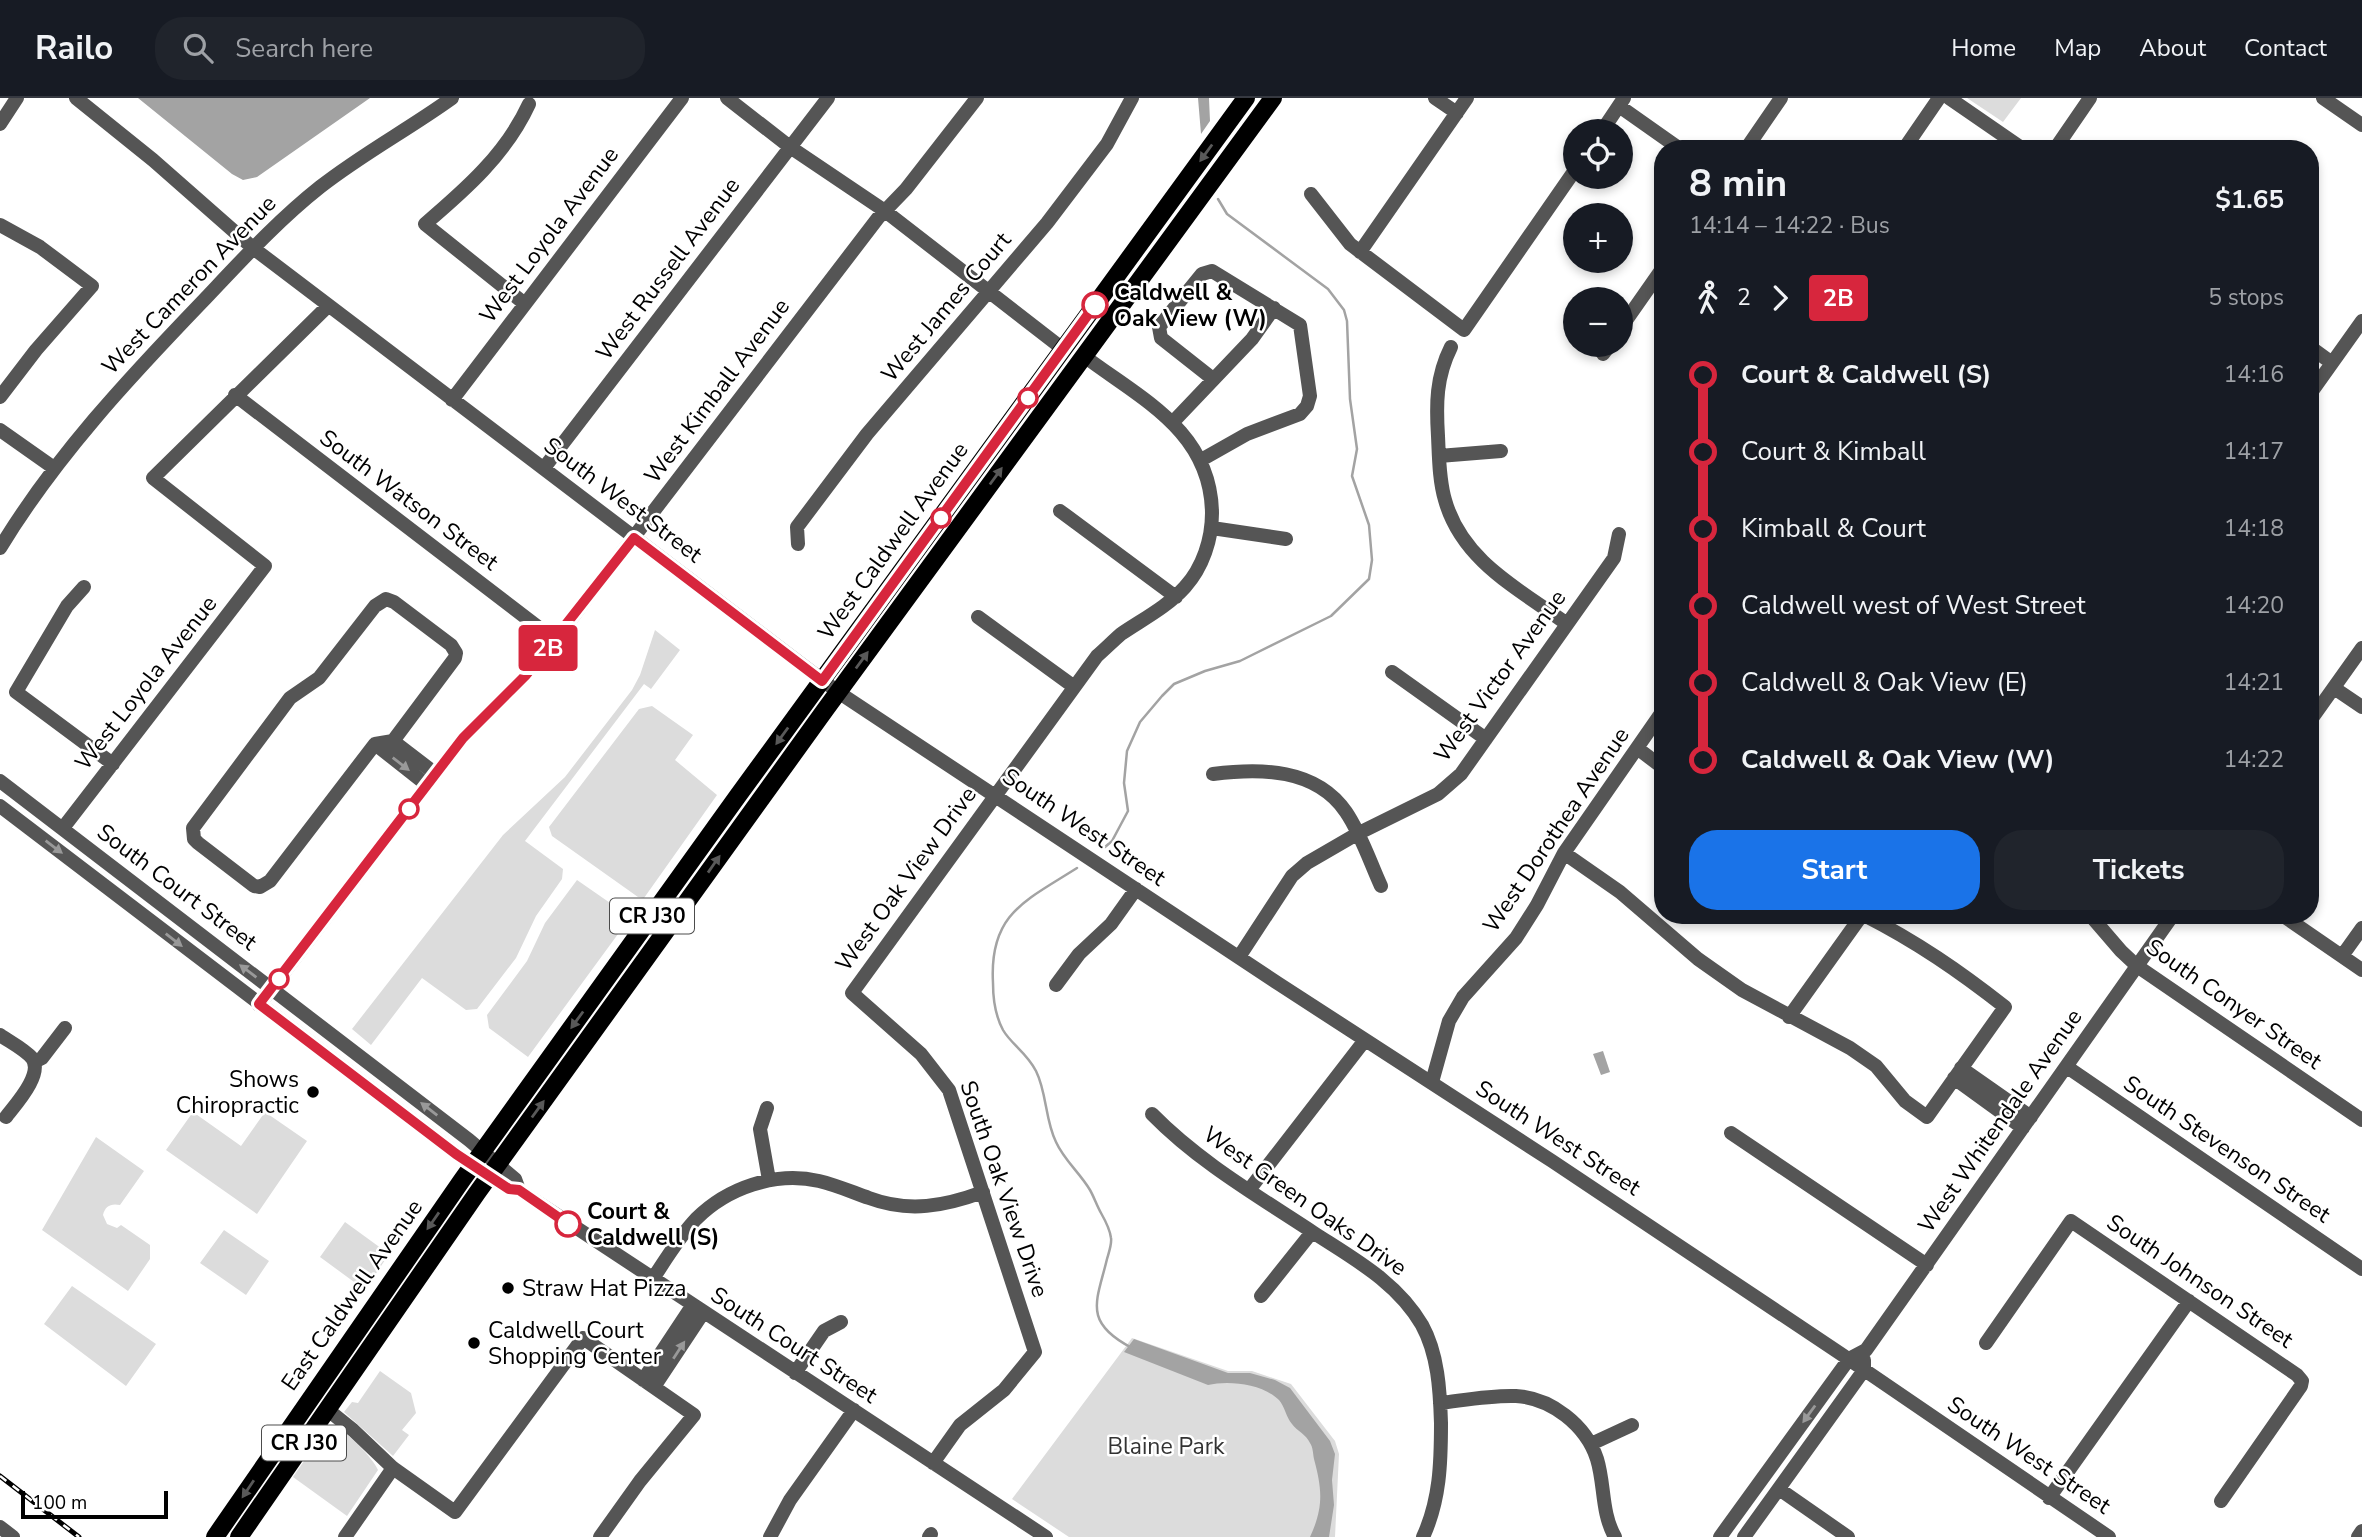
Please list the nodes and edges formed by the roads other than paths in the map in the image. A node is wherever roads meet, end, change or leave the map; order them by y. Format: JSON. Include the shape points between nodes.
{"nodes":[{"id":1,"x":17,"y":98,"type":"edge"},
{"id":2,"x":76,"y":98,"type":"edge"},
{"id":3,"x":452,"y":98,"type":"edge"},
{"id":4,"x":682,"y":98,"type":"edge"},
{"id":5,"x":727,"y":98,"type":"edge"},
{"id":6,"x":828,"y":98,"type":"edge"},
{"id":7,"x":977,"y":98,"type":"edge"},
{"id":8,"x":1132,"y":98,"type":"edge"},
{"id":9,"x":1246,"y":98,"type":"edge"},
{"id":10,"x":1273,"y":98,"type":"edge"},
{"id":11,"x":1434,"y":98,"type":"edge"},
{"id":12,"x":1467,"y":98,"type":"edge"},
{"id":13,"x":1782,"y":98,"type":"edge"},
{"id":14,"x":1939,"y":98,"type":"edge"},
{"id":15,"x":1949,"y":98,"type":"edge"},
{"id":16,"x":2090,"y":98,"type":"edge"},
{"id":17,"x":2323,"y":98,"type":"edge"},
{"id":18,"x":1621,"y":102,"type":"edge"},
{"id":19,"x":529,"y":104,"type":"dead end"},
{"id":20,"x":1457,"y":113,"type":"junction"},
{"id":21,"x":1610,"y":119,"type":"edge"},
{"id":22,"x":0,"y":124,"type":"edge"},
{"id":23,"x":2362,"y":125,"type":"edge"},
{"id":24,"x":1669,"y":140,"type":"edge"},
{"id":25,"x":1752,"y":140,"type":"edge"},
{"id":26,"x":1910,"y":140,"type":"edge"},
{"id":27,"x":2010,"y":140,"type":"edge"},
{"id":28,"x":2061,"y":140,"type":"edge"},
{"id":29,"x":790,"y":147,"type":"junction"},
{"id":30,"x":1563,"y":187,"type":"edge"},
{"id":31,"x":1311,"y":194,"type":"dead end"},
{"id":32,"x":885,"y":211,"type":"junction"},
{"id":33,"x":0,"y":225,"type":"edge"},
{"id":34,"x":254,"y":248,"type":"junction"},
{"id":35,"x":1360,"y":252,"type":"junction"},
{"id":36,"x":1654,"y":280,"type":"edge"},
{"id":37,"x":990,"y":292,"type":"junction"},
{"id":38,"x":525,"y":303,"type":"junction"},
{"id":39,"x":328,"y":306,"type":"junction"},
{"id":40,"x":1274,"y":308,"type":"junction"},
{"id":41,"x":1633,"y":310,"type":"edge"},
{"id":42,"x":2362,"y":321,"type":"edge"},
{"id":43,"x":1451,"y":347,"type":"dead end"},
{"id":44,"x":1063,"y":349,"type":"junction"},
{"id":45,"x":2319,"y":354,"type":"edge"},
{"id":46,"x":1084,"y":356,"type":"junction"},
{"id":47,"x":2332,"y":363,"type":"junction"},
{"id":48,"x":1213,"y":379,"type":"junction"},
{"id":49,"x":2319,"y":381,"type":"edge"},
{"id":50,"x":235,"y":395,"type":"junction"},
{"id":51,"x":0,"y":397,"type":"edge"},
{"id":52,"x":452,"y":400,"type":"junction"},
{"id":53,"x":1173,"y":422,"type":"junction"},
{"id":54,"x":0,"y":430,"type":"edge"},
{"id":55,"x":1501,"y":451,"type":"dead end"},
{"id":56,"x":1013,"y":453,"type":"junction"},
{"id":57,"x":1439,"y":457,"type":"junction"},
{"id":58,"x":1201,"y":460,"type":"junction"},
{"id":59,"x":54,"y":468,"type":"junction"},
{"id":60,"x":544,"y":468,"type":"junction"},
{"id":61,"x":1060,"y":511,"type":"dead end"},
{"id":62,"x":1212,"y":528,"type":"junction"},
{"id":63,"x":1619,"y":534,"type":"dead end"},
{"id":64,"x":634,"y":538,"type":"junction"},
{"id":65,"x":1286,"y":539,"type":"dead end"},
{"id":66,"x":798,"y":544,"type":"dead end"},
{"id":67,"x":0,"y":548,"type":"edge"},
{"id":68,"x":84,"y":587,"type":"dead end"},
{"id":69,"x":1176,"y":597,"type":"junction"},
{"id":70,"x":978,"y":617,"type":"dead end"},
{"id":71,"x":1567,"y":624,"type":"junction"},
{"id":72,"x":555,"y":640,"type":"junction"},
{"id":73,"x":2362,"y":648,"type":"edge"},
{"id":74,"x":1392,"y":672,"type":"dead end"},
{"id":75,"x":822,"y":681,"type":"junction"},
{"id":76,"x":1073,"y":686,"type":"junction"},
{"id":77,"x":2334,"y":688,"type":"junction"},
{"id":78,"x":838,"y":692,"type":"junction"},
{"id":79,"x":2362,"y":707,"type":"edge"},
{"id":80,"x":2319,"y":709,"type":"edge"},
{"id":81,"x":1654,"y":724,"type":"edge"},
{"id":82,"x":1486,"y":739,"type":"junction"},
{"id":83,"x":393,"y":741,"type":"junction"},
{"id":84,"x":375,"y":744,"type":"junction"},
{"id":85,"x":1637,"y":748,"type":"junction"},
{"id":86,"x":1654,"y":761,"type":"edge"},
{"id":87,"x":113,"y":764,"type":"junction"},
{"id":88,"x":1213,"y":774,"type":"dead end"},
{"id":89,"x":432,"y":779,"type":"junction"},
{"id":90,"x":0,"y":781,"type":"edge"},
{"id":91,"x":995,"y":795,"type":"junction"},
{"id":92,"x":0,"y":806,"type":"edge"},
{"id":93,"x":63,"y":828,"type":"junction"},
{"id":94,"x":1357,"y":834,"type":"junction"},
{"id":95,"x":1563,"y":853,"type":"junction"},
{"id":96,"x":1381,"y":886,"type":"dead end"},
{"id":97,"x":1136,"y":889,"type":"junction"},
{"id":98,"x":653,"y":914,"type":"junction"},
{"id":99,"x":1654,"y":922,"type":"edge"},
{"id":100,"x":1657,"y":924,"type":"edge"},
{"id":101,"x":1856,"y":924,"type":"edge"},
{"id":102,"x":1881,"y":924,"type":"edge"},
{"id":103,"x":2098,"y":924,"type":"edge"},
{"id":104,"x":2167,"y":924,"type":"edge"},
{"id":105,"x":2295,"y":924,"type":"edge"},
{"id":106,"x":2362,"y":928,"type":"edge"},
{"id":107,"x":2342,"y":956,"type":"junction"},
{"id":108,"x":1239,"y":957,"type":"junction"},
{"id":109,"x":2137,"y":965,"type":"junction"},
{"id":110,"x":2362,"y":970,"type":"edge"},
{"id":111,"x":1056,"y":985,"type":"dead end"},
{"id":112,"x":272,"y":988,"type":"junction"},
{"id":113,"x":852,"y":993,"type":"joint"},
{"id":114,"x":259,"y":1004,"type":"junction"},
{"id":115,"x":1789,"y":1017,"type":"junction"},
{"id":116,"x":602,"y":1019,"type":"junction"},
{"id":117,"x":65,"y":1028,"type":"dead end"},
{"id":118,"x":0,"y":1035,"type":"edge"},
{"id":119,"x":1365,"y":1040,"type":"junction"},
{"id":120,"x":34,"y":1062,"type":"junction"},
{"id":121,"x":2067,"y":1067,"type":"junction"},
{"id":122,"x":1958,"y":1073,"type":"junction"},
{"id":123,"x":1432,"y":1082,"type":"junction"},
{"id":124,"x":766,"y":1108,"type":"dead end"},
{"id":125,"x":1152,"y":1114,"type":"dead end"},
{"id":126,"x":6,"y":1117,"type":"dead end"},
{"id":127,"x":2362,"y":1120,"type":"edge"},
{"id":128,"x":2027,"y":1123,"type":"junction"},
{"id":129,"x":1731,"y":1133,"type":"dead end"},
{"id":130,"x":478,"y":1158,"type":"junction"},
{"id":131,"x":494,"y":1170,"type":"junction"},
{"id":132,"x":769,"y":1180,"type":"junction"},
{"id":133,"x":1249,"y":1190,"type":"junction"},
{"id":134,"x":983,"y":1192,"type":"junction"},
{"id":135,"x":1312,"y":1232,"type":"junction"},
{"id":136,"x":1927,"y":1265,"type":"junction"},
{"id":137,"x":2362,"y":1269,"type":"edge"},
{"id":138,"x":652,"y":1280,"type":"junction"},
{"id":139,"x":1261,"y":1296,"type":"dead end"},
{"id":140,"x":2189,"y":1301,"type":"junction"},
{"id":141,"x":697,"y":1310,"type":"junction"},
{"id":142,"x":841,"y":1322,"type":"dead end"},
{"id":143,"x":1986,"y":1343,"type":"dead end"},
{"id":144,"x":1864,"y":1352,"type":"junction"},
{"id":145,"x":1849,"y":1359,"type":"junction"},
{"id":146,"x":334,"y":1364,"type":"junction"},
{"id":147,"x":1864,"y":1370,"type":"junction"},
{"id":148,"x":795,"y":1373,"type":"junction"},
{"id":149,"x":649,"y":1384,"type":"junction"},
{"id":150,"x":1440,"y":1403,"type":"junction"},
{"id":151,"x":328,"y":1410,"type":"junction"},
{"id":152,"x":854,"y":1410,"type":"junction"},
{"id":153,"x":1632,"y":1425,"type":"dead end"},
{"id":154,"x":1591,"y":1444,"type":"junction"},
{"id":155,"x":933,"y":1463,"type":"junction"},
{"id":156,"x":393,"y":1468,"type":"junction"},
{"id":157,"x":276,"y":1483,"type":"junction"},
{"id":158,"x":1779,"y":1489,"type":"junction"},
{"id":159,"x":2049,"y":1498,"type":"junction"},
{"id":160,"x":2221,"y":1501,"type":"dead end"},
{"id":161,"x":0,"y":1527,"type":"edge"},
{"id":162,"x":2362,"y":1531,"type":"edge"},
{"id":163,"x":13,"y":1537,"type":"edge"},
{"id":164,"x":215,"y":1537,"type":"edge"},
{"id":165,"x":239,"y":1537,"type":"edge"},
{"id":166,"x":345,"y":1537,"type":"edge"},
{"id":167,"x":600,"y":1537,"type":"edge"},
{"id":168,"x":770,"y":1537,"type":"edge"},
{"id":169,"x":1046,"y":1537,"type":"edge"},
{"id":170,"x":1423,"y":1537,"type":"edge"},
{"id":171,"x":1615,"y":1537,"type":"edge"},
{"id":172,"x":1720,"y":1537,"type":"edge"},
{"id":173,"x":1744,"y":1537,"type":"edge"},
{"id":174,"x":1849,"y":1537,"type":"edge"},
{"id":175,"x":2109,"y":1537,"type":"edge"},
{"id":176,"x":2358,"y":1537,"type":"edge"}],
"edges":[{"from":1,"to":22,"type":"street"},
{"from":2,"to":34,"type":"street","name":"South West Street"},
{"from":3,"to":34,"type":"street","name":"West Cameron Avenue","via":[[337,173]]},
{"from":4,"to":38,"type":"street","name":"West Loyola Avenue"},
{"from":5,"to":29,"type":"street"},
{"from":6,"to":29,"type":"street","name":"West Russell Avenue"},
{"from":7,"to":32,"type":"street","name":"West Kimball Avenue"},
{"from":8,"to":37,"type":"street","name":"West James Court","via":[[1107,144]]},
{"from":9,"to":44,"type":"main road","name":"West Caldwell Avenue","number":"CR J30","one_way":true},
{"from":10,"to":46,"type":"main road","name":"West Caldwell Avenue","number":"CR J30"},
{"from":11,"to":20,"type":"street"},
{"from":12,"to":20,"type":"street"},
{"from":13,"to":25,"type":"street"},
{"from":14,"to":26,"type":"street"},
{"from":15,"to":27,"type":"street"},
{"from":16,"to":28,"type":"street"},
{"from":17,"to":23,"type":"street"},
{"from":18,"to":21,"type":"street"},
{"from":18,"to":24,"type":"street"},
{"from":19,"to":38,"type":"street","via":[[491,163],[425,224]]},
{"from":20,"to":35,"type":"street"},
{"from":29,"to":32,"type":"street"},
{"from":29,"to":60,"type":"street","name":"West Russell Avenue"},
{"from":30,"to":35,"type":"street","via":[[1464,330]]},
{"from":31,"to":35,"type":"street"},
{"from":32,"to":37,"type":"street"},
{"from":32,"to":64,"type":"street","name":"West Kimball Avenue"},
{"from":33,"to":51,"type":"street","via":[[40,247],[92,286]]},
{"from":34,"to":39,"type":"street","name":"South West Street"},
{"from":34,"to":59,"type":"street","name":"West Cameron Avenue","via":[[121,388]]},
{"from":36,"to":41,"type":"street"},
{"from":37,"to":44,"type":"street"},
{"from":37,"to":66,"type":"street","name":"West James Court","via":[[867,434],[797,527]]},
{"from":38,"to":52,"type":"street","name":"West Loyola Avenue"},
{"from":39,"to":50,"type":"street"},
{"from":39,"to":52,"type":"street","name":"South West Street"},
{"from":40,"to":48,"type":"street","via":[[1252,339]]},
{"from":40,"to":48,"type":"street","via":[[1215,271],[1202,274],[1158,331]]},
{"from":40,"to":58,"type":"street","via":[[1300,325],[1310,396],[1307,406],[1300,414]]},
{"from":42,"to":47,"type":"street"},
{"from":43,"to":57,"type":"street","via":[[1436,400]]},
{"from":44,"to":56,"type":"main road","via":[[1065,362],[1022,424]]},
{"from":44,"to":75,"type":"main road","name":"West Caldwell Avenue","number":"CR J30"},
{"from":45,"to":47,"type":"street"},
{"from":46,"to":53,"type":"street"},
{"from":46,"to":56,"type":"main road","name":"West Caldwell Avenue","number":"CR J30"},
{"from":47,"to":49,"type":"street"},
{"from":48,"to":53,"type":"street"},
{"from":50,"to":72,"type":"street","name":"South Watson Street"},
{"from":50,"to":87,"type":"street","name":"West Loyola Avenue","via":[[153,478],[265,566]]},
{"from":52,"to":60,"type":"street","name":"South West Street"},
{"from":53,"to":58,"type":"street"},
{"from":54,"to":59,"type":"street"},
{"from":55,"to":57,"type":"street"},
{"from":78,"to":56,"type":"main road","name":"West Caldwell Avenue","number":"CR J30","one_way":true},
{"from":57,"to":71,"type":"street","via":[[1450,516],[1470,551]]},
{"from":58,"to":62,"type":"street","name":"West Oak View Drive","via":[[1212,497]]},
{"from":59,"to":67,"type":"street","name":"West Cameron Avenue"},
{"from":60,"to":64,"type":"street","name":"South West Street"},
{"from":61,"to":69,"type":"street"},
{"from":62,"to":65,"type":"street"},
{"from":62,"to":69,"type":"street","name":"West Oak View Drive","via":[[1199,567]]},
{"from":63,"to":71,"type":"street","name":"West Victor Avenue","via":[[1614,558]]},
{"from":64,"to":72,"type":"street","name":"West Kimball Avenue"},
{"from":64,"to":75,"type":"street","name":"South West Street"},
{"from":68,"to":87,"type":"street","via":[[66,606],[16,692]]},
{"from":69,"to":76,"type":"street","name":"West Oak View Drive","via":[[1120,635]]},
{"from":70,"to":76,"type":"street"},
{"from":71,"to":82,"type":"street","name":"West Victor Avenue"},
{"from":72,"to":89,"type":"street","name":"West Kimball Avenue"},
{"from":73,"to":77,"type":"street"},
{"from":74,"to":82,"type":"street"},
{"from":75,"to":78,"type":"street","name":"South West Street"},
{"from":75,"to":98,"type":"main road","name":"West Caldwell Avenue","number":"CR J30","one_way":true},
{"from":76,"to":91,"type":"street","name":"West Oak View Drive"},
{"from":77,"to":79,"type":"street"},
{"from":77,"to":80,"type":"street"},
{"from":78,"to":91,"type":"street","name":"South West Street"},
{"from":116,"to":78,"type":"main road","name":"West Caldwell Avenue","number":"CR J30","one_way":true},
{"from":81,"to":85,"type":"street","name":"West Dorothea Avenue"},
{"from":82,"to":94,"type":"street","name":"West Victor Avenue","via":[[1461,774],[1438,794]]},
{"from":83,"to":84,"type":"street"},
{"from":83,"to":84,"type":"street","via":[[456,653],[386,600],[375,606],[320,678],[290,698],[195,823],[194,839],[250,883],[265,885]]},
{"from":83,"to":89,"type":"street"},
{"from":84,"to":89,"type":"street","one_way":true},
{"from":85,"to":86,"type":"street"},
{"from":85,"to":95,"type":"street","name":"West Dorothea Avenue"},
{"from":87,"to":93,"type":"street","name":"West Loyola Avenue"},
{"from":88,"to":94,"type":"street","via":[[1273,771],[1315,784],[1345,811]]},
{"from":89,"to":112,"type":"street","name":"West Kimball Avenue"},
{"from":90,"to":93,"type":"street","name":"South Court Street"},
{"from":91,"to":97,"type":"street","name":"South West Street"},
{"from":91,"to":113,"type":"street","name":"West Oak View Drive"},
{"from":92,"to":114,"type":"street","name":"South Court Street","one_way":true},
{"from":112,"to":93,"type":"street","name":"South Court Street","one_way":true},
{"from":94,"to":96,"type":"street"},
{"from":94,"to":108,"type":"street","name":"West Victor Avenue","via":[[1293,876]]},
{"from":95,"to":99,"type":"street"},
{"from":95,"to":123,"type":"street","name":"West Dorothea Avenue","via":[[1516,938],[1463,997],[1449,1021]]},
{"from":97,"to":108,"type":"street","name":"South West Street"},
{"from":97,"to":111,"type":"street"},
{"from":98,"to":116,"type":"main road","via":[[653,932],[608,995]]},
{"from":98,"to":130,"type":"main road","name":"West Caldwell Avenue","number":"CR J30","one_way":true},
{"from":100,"to":115,"type":"street","via":[[1698,960]]},
{"from":101,"to":115,"type":"street"},
{"from":102,"to":122,"type":"street","via":[[1910,938],[2006,1007]]},
{"from":103,"to":109,"type":"street","name":"South Conyer Street"},
{"from":104,"to":109,"type":"street","name":"West Whitendale Avenue"},
{"from":105,"to":107,"type":"street"},
{"from":106,"to":107,"type":"street"},
{"from":107,"to":110,"type":"street"},
{"from":108,"to":119,"type":"street","name":"South West Street"},
{"from":109,"to":121,"type":"street","name":"West Whitendale Avenue"},
{"from":109,"to":127,"type":"street","name":"South Conyer Street"},
{"from":112,"to":114,"type":"street","name":"West Kimball Avenue"},
{"from":130,"to":112,"type":"street","name":"South Court Street","one_way":true},
{"from":113,"to":134,"type":"street","name":"South Oak View Drive","via":[[921,1054],[948,1090]]},
{"from":114,"to":130,"type":"street","name":"South Court Street"},
{"from":115,"to":122,"type":"street","via":[[1876,1066],[1905,1101],[1927,1117]]},
{"from":131,"to":116,"type":"main road","name":"West Caldwell Avenue","number":"CR J30","one_way":true},
{"from":117,"to":120,"type":"street"},
{"from":118,"to":120,"type":"street"},
{"from":119,"to":123,"type":"street","name":"South West Street"},
{"from":119,"to":133,"type":"street"},
{"from":120,"to":126,"type":"street","via":[[33,1077]]},
{"from":121,"to":128,"type":"street","name":"West Whitendale Avenue"},
{"from":121,"to":137,"type":"street","name":"South Stevenson Street"},
{"from":122,"to":128,"type":"street"},
{"from":123,"to":145,"type":"street","name":"South West Street"},
{"from":124,"to":132,"type":"street","via":[[760,1129]]},
{"from":125,"to":133,"type":"street","name":"West Green Oaks Drive","via":[[1193,1151]]},
{"from":128,"to":136,"type":"street","name":"West Whitendale Avenue"},
{"from":129,"to":136,"type":"street"},
{"from":130,"to":131,"type":"street","name":"South Court Street"},
{"from":130,"to":146,"type":"main road","name":"East Caldwell Avenue","number":"CR J30","one_way":true},
{"from":131,"to":138,"type":"street","name":"South Court Street","via":[[515,1179],[519,1190]]},
{"from":131,"to":151,"type":"main road","name":"East Caldwell Avenue","number":"CR J30"},
{"from":132,"to":134,"type":"street","via":[[817,1180],[892,1205],[920,1208],[951,1204]]},
{"from":132,"to":138,"type":"street","via":[[711,1206],[684,1234]]},
{"from":133,"to":135,"type":"street","name":"West Green Oaks Drive"},
{"from":134,"to":155,"type":"street","name":"South Oak View Drive","via":[[1035,1352],[1004,1390],[960,1425]]},
{"from":135,"to":139,"type":"street"},
{"from":135,"to":150,"type":"street","name":"West Green Oaks Drive","via":[[1377,1274],[1404,1300],[1433,1352]]},
{"from":136,"to":144,"type":"street","name":"West Whitendale Avenue"},
{"from":138,"to":141,"type":"street","name":"South Court Street"},
{"from":140,"to":143,"type":"street","name":"South Johnson Street","via":[[2071,1221]]},
{"from":140,"to":159,"type":"street"},
{"from":140,"to":160,"type":"street","name":"South Johnson Street","via":[[2302,1381]]},
{"from":141,"to":148,"type":"street","name":"South Court Street"},
{"from":141,"to":149,"type":"street"},
{"from":142,"to":148,"type":"street","via":[[824,1331]]},
{"from":144,"to":145,"type":"street","name":"West Whitendale Avenue"},
{"from":144,"to":147,"type":"street"},
{"from":145,"to":147,"type":"street","name":"South West Street"},
{"from":145,"to":172,"type":"street","name":"West Whitendale Avenue","one_way":true},
{"from":146,"to":157,"type":"main road","via":[[332,1384],[290,1446]]},
{"from":146,"to":164,"type":"main road","name":"East Caldwell Avenue","number":"CR J30","one_way":true},
{"from":147,"to":158,"type":"street"},
{"from":147,"to":159,"type":"street","name":"South West Street"},
{"from":148,"to":152,"type":"street","name":"South Court Street"},
{"from":149,"to":156,"type":"street","via":[[583,1338],[455,1512]]},
{"from":149,"to":167,"type":"street","via":[[694,1415]]},
{"from":150,"to":154,"type":"street","via":[[1504,1396],[1536,1400],[1570,1419]]},
{"from":150,"to":170,"type":"street","name":"West Green Oaks Drive","via":[[1438,1489]]},
{"from":151,"to":156,"type":"street"},
{"from":151,"to":157,"type":"main road","name":"East Caldwell Avenue","number":"CR J30"},
{"from":152,"to":155,"type":"street","name":"South Court Street"},
{"from":152,"to":168,"type":"street","via":[[790,1500]]},
{"from":153,"to":154,"type":"street"},
{"from":154,"to":171,"type":"street","via":[[1603,1506]]},
{"from":155,"to":169,"type":"street","name":"South Court Street"},
{"from":156,"to":166,"type":"street"},
{"from":157,"to":165,"type":"main road","name":"East Caldwell Avenue","number":"CR J30"},
{"from":158,"to":173,"type":"street"},
{"from":158,"to":174,"type":"street"},
{"from":159,"to":175,"type":"street","name":"South West Street"},
{"from":161,"to":163,"type":"street"},
{"from":162,"to":176,"type":"street"}]}
